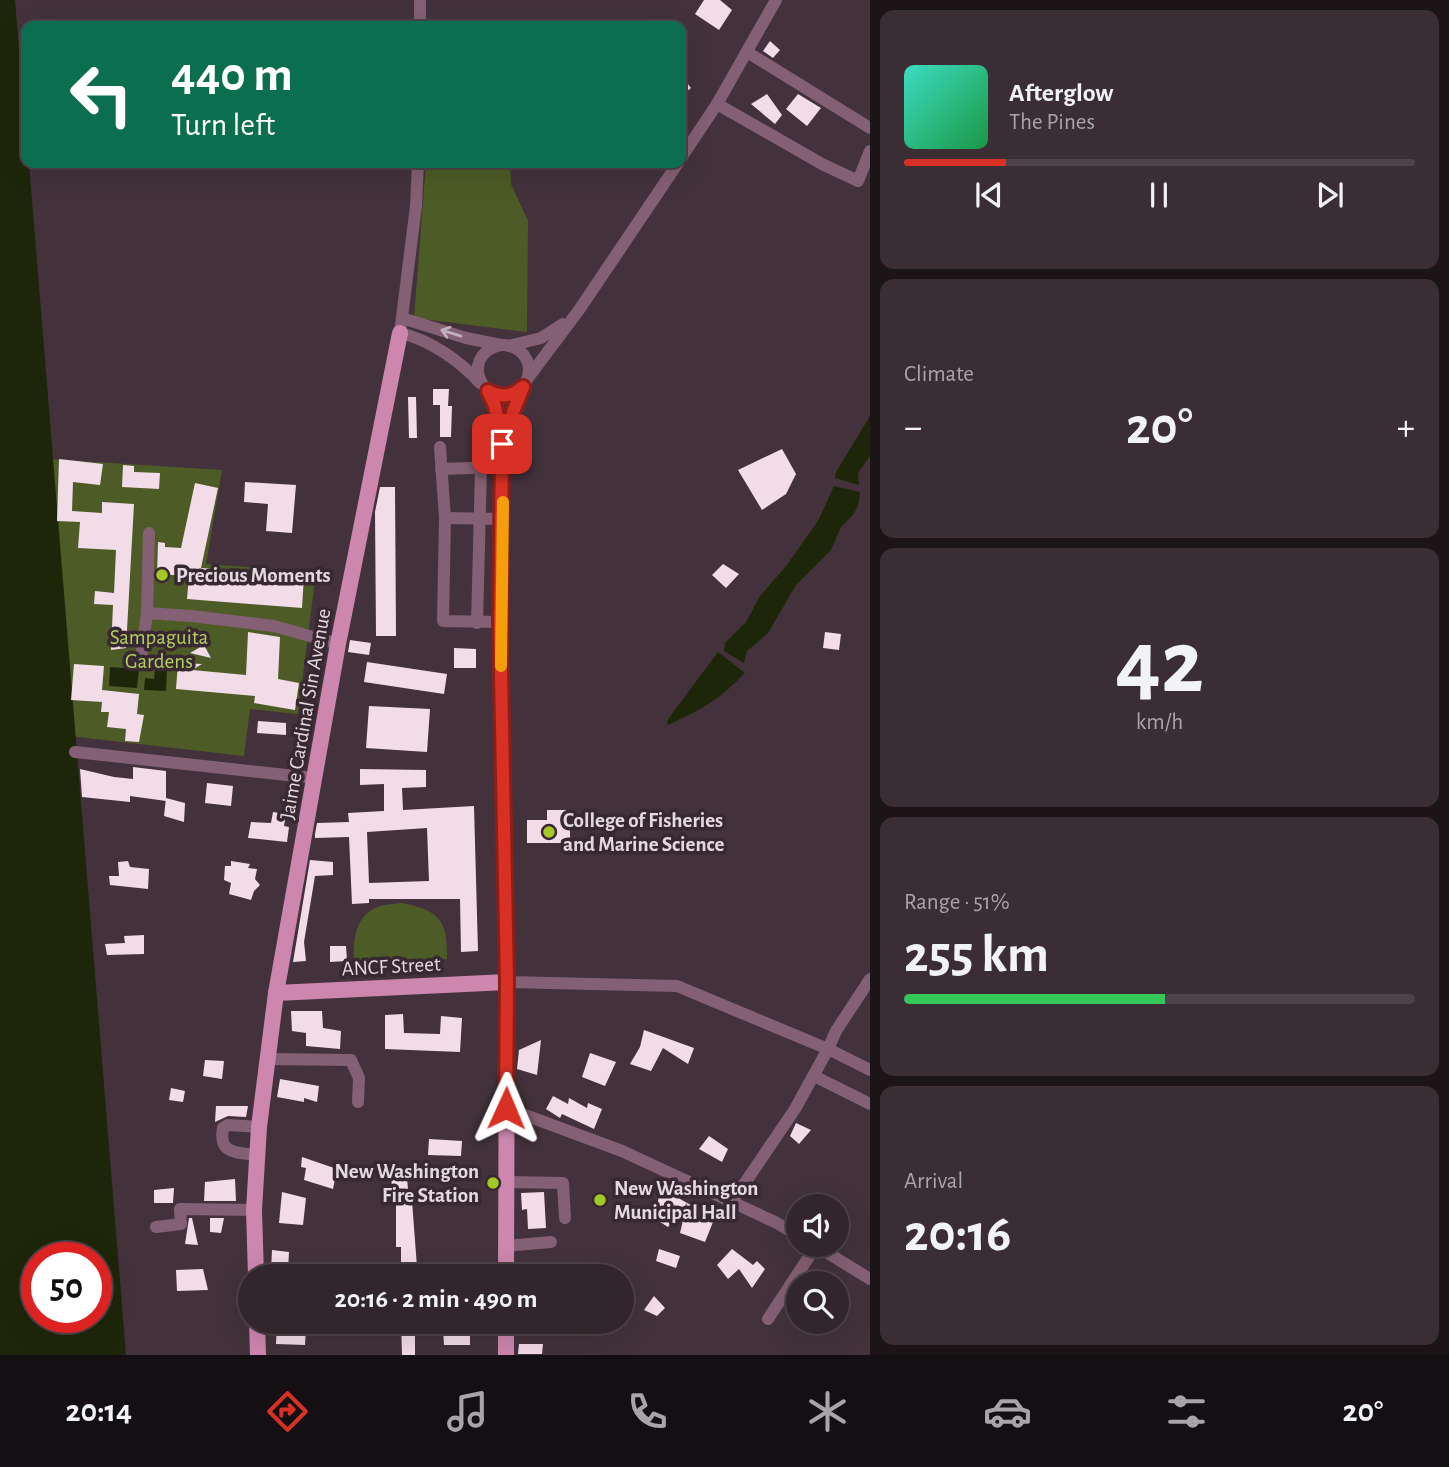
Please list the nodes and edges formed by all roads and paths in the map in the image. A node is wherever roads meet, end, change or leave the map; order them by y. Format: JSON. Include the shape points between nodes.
{"nodes":[{"id":1,"x":420,"y":0,"type":"edge"},
{"id":2,"x":776,"y":0,"type":"edge"},
{"id":3,"x":420,"y":21,"type":"edge"},
{"id":4,"x":747,"y":52,"type":"junction"},
{"id":5,"x":717,"y":104,"type":"junction"},
{"id":6,"x":870,"y":128,"type":"edge"},
{"id":7,"x":686,"y":150,"type":"edge"},
{"id":8,"x":870,"y":151,"type":"edge"},
{"id":9,"x":418,"y":168,"type":"edge"},
{"id":10,"x":675,"y":168,"type":"edge"},
{"id":11,"x":579,"y":310,"type":"junction"},
{"id":12,"x":401,"y":326,"type":"junction"},
{"id":13,"x":505,"y":345,"type":"junction"},
{"id":14,"x":525,"y":383,"type":"junction"},
{"id":15,"x":485,"y":388,"type":"junction"},
{"id":16,"x":440,"y":447,"type":"dead end"},
{"id":17,"x":502,"y":453,"type":"junction"},
{"id":18,"x":481,"y":467,"type":"junction"},
{"id":19,"x":502,"y":467,"type":"junction"},
{"id":20,"x":441,"y":469,"type":"junction"},
{"id":21,"x":445,"y":518,"type":"junction"},
{"id":22,"x":479,"y":519,"type":"junction"},
{"id":23,"x":503,"y":519,"type":"junction"},
{"id":24,"x":149,"y":533,"type":"dead end"},
{"id":25,"x":147,"y":613,"type":"junction"},
{"id":26,"x":500,"y":622,"type":"junction"},
{"id":27,"x":477,"y":623,"type":"junction"},
{"id":28,"x":338,"y":644,"type":"junction"},
{"id":29,"x":141,"y":659,"type":"dead end"},
{"id":30,"x":75,"y":752,"type":"dead end"},
{"id":31,"x":314,"y":778,"type":"junction"},
{"id":32,"x":870,"y":979,"type":"edge"},
{"id":33,"x":507,"y":982,"type":"junction"},
{"id":34,"x":276,"y":993,"type":"junction"},
{"id":35,"x":828,"y":1049,"type":"junction"},
{"id":36,"x":266,"y":1059,"type":"junction"},
{"id":37,"x":870,"y":1070,"type":"edge"},
{"id":38,"x":814,"y":1076,"type":"junction"},
{"id":39,"x":358,"y":1102,"type":"dead end"},
{"id":40,"x":870,"y":1104,"type":"edge"},
{"id":41,"x":506,"y":1108,"type":"junction"},
{"id":42,"x":259,"y":1127,"type":"junction"},
{"id":43,"x":257,"y":1155,"type":"junction"},
{"id":44,"x":506,"y":1182,"type":"junction"},
{"id":45,"x":733,"y":1202,"type":"junction"},
{"id":46,"x":254,"y":1210,"type":"junction"},
{"id":47,"x":565,"y":1218,"type":"dead end"},
{"id":48,"x":156,"y":1227,"type":"dead end"},
{"id":49,"x":786,"y":1230,"type":"edge"},
{"id":50,"x":551,"y":1242,"type":"dead end"},
{"id":51,"x":506,"y":1246,"type":"junction"},
{"id":52,"x":807,"y":1257,"type":"edge"},
{"id":53,"x":835,"y":1257,"type":"edge"},
{"id":54,"x":256,"y":1264,"type":"edge"},
{"id":55,"x":506,"y":1264,"type":"edge"},
{"id":56,"x":869,"y":1277,"type":"edge"},
{"id":57,"x":768,"y":1319,"type":"dead end"},
{"id":58,"x":257,"y":1334,"type":"edge"},
{"id":59,"x":506,"y":1334,"type":"edge"},
{"id":60,"x":258,"y":1355,"type":"edge"},
{"id":61,"x":506,"y":1355,"type":"edge"}],
"edges":[{"from":1,"to":3,"type":"street"},
{"from":2,"to":4,"type":"street"},
{"from":4,"to":5,"type":"street"},
{"from":4,"to":6,"type":"street"},
{"from":5,"to":7,"type":"street"},
{"from":5,"to":8,"type":"street","via":[[858,181]]},
{"from":9,"to":12,"type":"street","name":"Jaime Cardinal Sin Avenue"},
{"from":10,"to":11,"type":"street"},
{"from":11,"to":13,"type":"street","via":[[541,338]]},
{"from":11,"to":14,"type":"street"},
{"from":13,"to":12,"type":"street","one_way":true},
{"from":12,"to":15,"type":"street","via":[[469,371]]},
{"from":12,"to":28,"type":"main road","name":"Jaime Cardinal Sin Avenue"},
{"from":13,"to":14,"type":"street","via":[[516,348],[526,359]]},
{"from":13,"to":15,"type":"street","via":[[485,352],[480,360]]},
{"from":14,"to":15,"type":"street","via":[[510,396],[495,395]]},
{"from":14,"to":17,"type":"street"},
{"from":15,"to":17,"type":"street","via":[[499,425]]},
{"from":16,"to":20,"type":"street"},
{"from":17,"to":19,"type":"street"},
{"from":18,"to":19,"type":"street"},
{"from":18,"to":20,"type":"street"},
{"from":18,"to":22,"type":"street"},
{"from":19,"to":23,"type":"street"},
{"from":20,"to":21,"type":"street"},
{"from":21,"to":22,"type":"street"},
{"from":21,"to":27,"type":"street","via":[[443,621]]},
{"from":22,"to":23,"type":"street"},
{"from":22,"to":27,"type":"street"},
{"from":23,"to":26,"type":"street"},
{"from":24,"to":25,"type":"street"},
{"from":25,"to":28,"type":"street","via":[[274,626]]},
{"from":25,"to":29,"type":"street"},
{"from":26,"to":27,"type":"street"},
{"from":26,"to":33,"type":"street"},
{"from":28,"to":31,"type":"main road","name":"Jaime Cardinal Sin Avenue"},
{"from":30,"to":31,"type":"street"},
{"from":31,"to":34,"type":"main road","name":"Jaime Cardinal Sin Avenue"},
{"from":32,"to":35,"type":"street"},
{"from":33,"to":34,"type":"main road","name":"ANCF Street"},
{"from":33,"to":35,"type":"street","via":[[677,986]]},
{"from":33,"to":41,"type":"main road"},
{"from":34,"to":36,"type":"main road","name":"Jaime Cardinal Sin Avenue"},
{"from":35,"to":37,"type":"street"},
{"from":35,"to":38,"type":"street"},
{"from":36,"to":39,"type":"street","via":[[351,1060],[359,1078]]},
{"from":36,"to":42,"type":"main road","name":"Jaime Cardinal Sin Avenue"},
{"from":38,"to":40,"type":"street"},
{"from":38,"to":45,"type":"street"},
{"from":41,"to":44,"type":"main road"},
{"from":41,"to":45,"type":"street","via":[[622,1151]]},
{"from":42,"to":43,"type":"main road","name":"Jaime Cardinal Sin Avenue"},
{"from":42,"to":43,"type":"street","via":[[228,1125],[221,1139],[231,1151]]},
{"from":43,"to":46,"type":"main road","name":"Jaime Cardinal Sin Avenue"},
{"from":44,"to":47,"type":"street","via":[[563,1183]]},
{"from":44,"to":51,"type":"main road"},
{"from":45,"to":49,"type":"street"},
{"from":46,"to":48,"type":"street","via":[[180,1209],[181,1224]]},
{"from":46,"to":54,"type":"main road","name":"Jaime Cardinal Sin Avenue"},
{"from":50,"to":51,"type":"street"},
{"from":51,"to":55,"type":"main road"},
{"from":52,"to":57,"type":"street"},
{"from":53,"to":56,"type":"street"},
{"from":58,"to":60,"type":"main road"},
{"from":59,"to":61,"type":"main road"}]}
